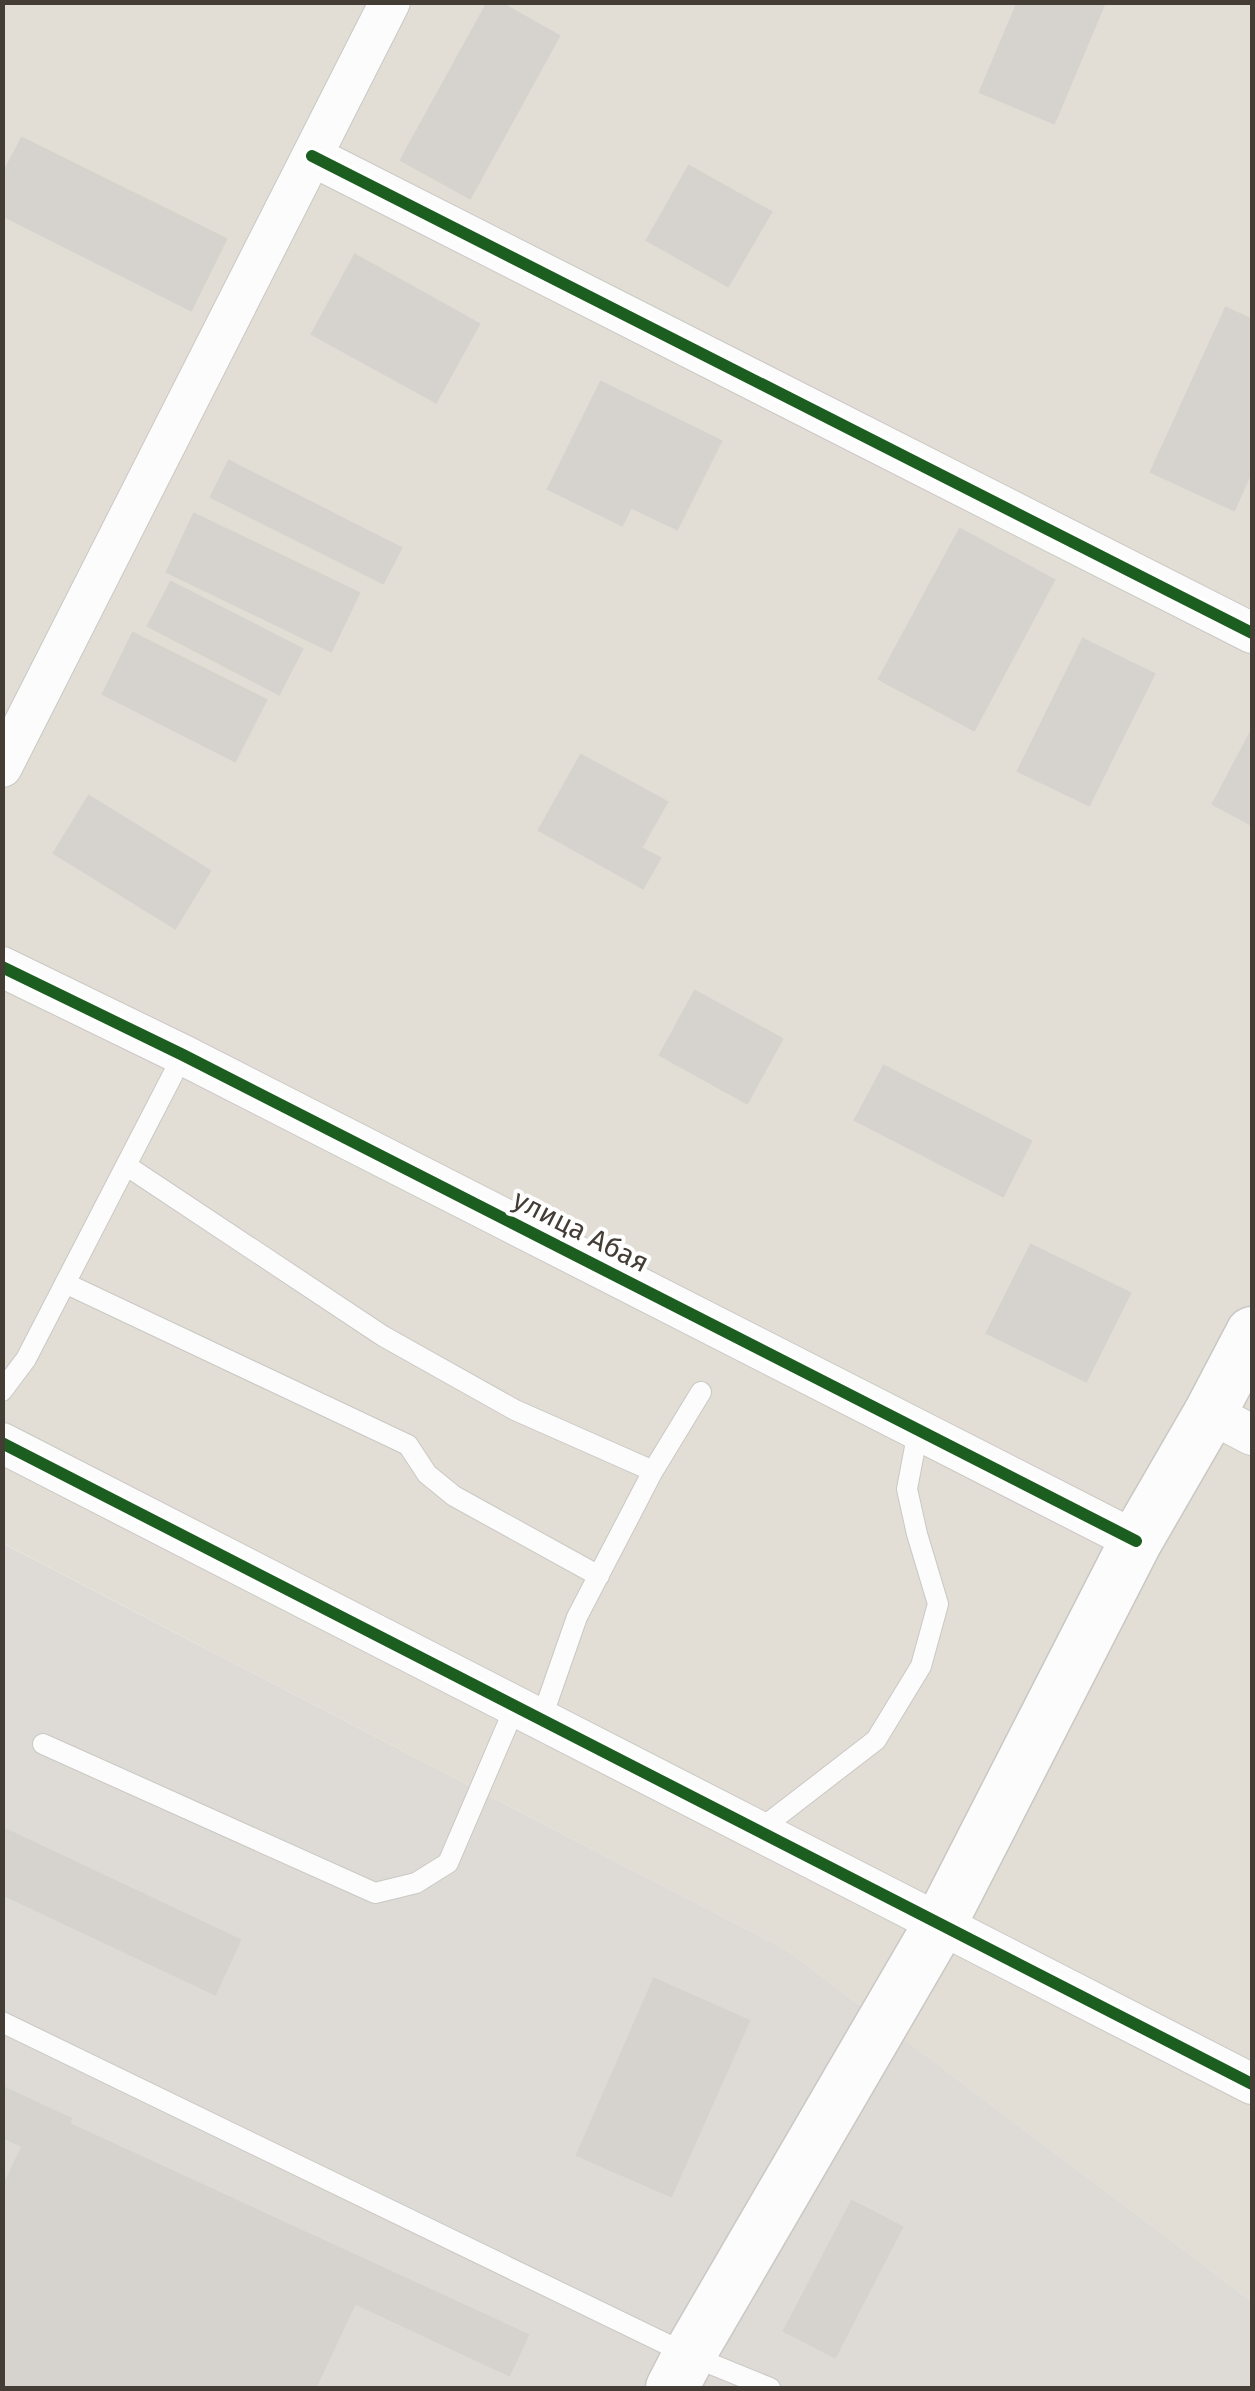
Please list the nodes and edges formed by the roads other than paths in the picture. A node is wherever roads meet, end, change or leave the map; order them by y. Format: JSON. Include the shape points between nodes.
{"nodes":[{"id":1,"x":390,"y":2,"type":"edge"},
{"id":2,"x":312,"y":156,"type":"junction"},
{"id":3,"x":1252,"y":634,"type":"edge"},
{"id":4,"x":2,"y":767,"type":"edge"},
{"id":5,"x":2,"y":967,"type":"edge"},
{"id":6,"x":183,"y":1055,"type":"junction"},
{"id":7,"x":127,"y":1166,"type":"junction"},
{"id":8,"x":64,"y":1283,"type":"junction"},
{"id":9,"x":1252,"y":1333,"type":"edge"},
{"id":10,"x":2,"y":1391,"type":"edge"},
{"id":11,"x":701,"y":1392,"type":"dead end"},
{"id":12,"x":1231,"y":1424,"type":"edge"},
{"id":13,"x":918,"y":1430,"type":"junction"},
{"id":14,"x":2,"y":1443,"type":"edge"},
{"id":15,"x":653,"y":1471,"type":"junction"},
{"id":16,"x":1136,"y":1540,"type":"junction"},
{"id":17,"x":598,"y":1576,"type":"junction"},
{"id":18,"x":528,"y":1714,"type":"junction"},
{"id":19,"x":43,"y":1744,"type":"dead end"},
{"id":20,"x":758,"y":1831,"type":"junction"},
{"id":21,"x":940,"y":1924,"type":"junction"},
{"id":22,"x":2,"y":2022,"type":"edge"},
{"id":23,"x":1250,"y":2090,"type":"edge"},
{"id":24,"x":681,"y":2372,"type":"edge"},
{"id":25,"x":770,"y":2388,"type":"edge"}],
"edges":[{"from":1,"to":2,"type":"street"},
{"from":2,"to":3,"type":"street"},
{"from":2,"to":4,"type":"street"},
{"from":5,"to":6,"type":"street","name":"улица Абая"},
{"from":6,"to":7,"type":"lane"},
{"from":6,"to":13,"type":"street","name":"улица Абая"},
{"from":7,"to":8,"type":"lane"},
{"from":7,"to":15,"type":"lane","via":[[383,1336],[515,1410]]},
{"from":8,"to":10,"type":"lane","via":[[26,1360]]},
{"from":8,"to":17,"type":"lane","via":[[408,1445],[426,1474],[454,1496]]},
{"from":9,"to":12,"type":"street"},
{"from":11,"to":15,"type":"lane"},
{"from":12,"to":16,"type":"street"},
{"from":13,"to":16,"type":"street","name":"улица Абая"},
{"from":13,"to":20,"type":"lane","via":[[907,1489],[938,1604],[921,1666],[876,1740]]},
{"from":14,"to":18,"type":"street"},
{"from":15,"to":17,"type":"lane"},
{"from":16,"to":21,"type":"street"},
{"from":17,"to":18,"type":"lane"},
{"from":18,"to":19,"type":"lane","via":[[448,1863],[416,1883],[375,1893]]},
{"from":18,"to":20,"type":"street"},
{"from":20,"to":21,"type":"street"},
{"from":21,"to":23,"type":"street"},
{"from":21,"to":24,"type":"street"},
{"from":22,"to":24,"type":"lane"},
{"from":24,"to":25,"type":"lane"}]}
